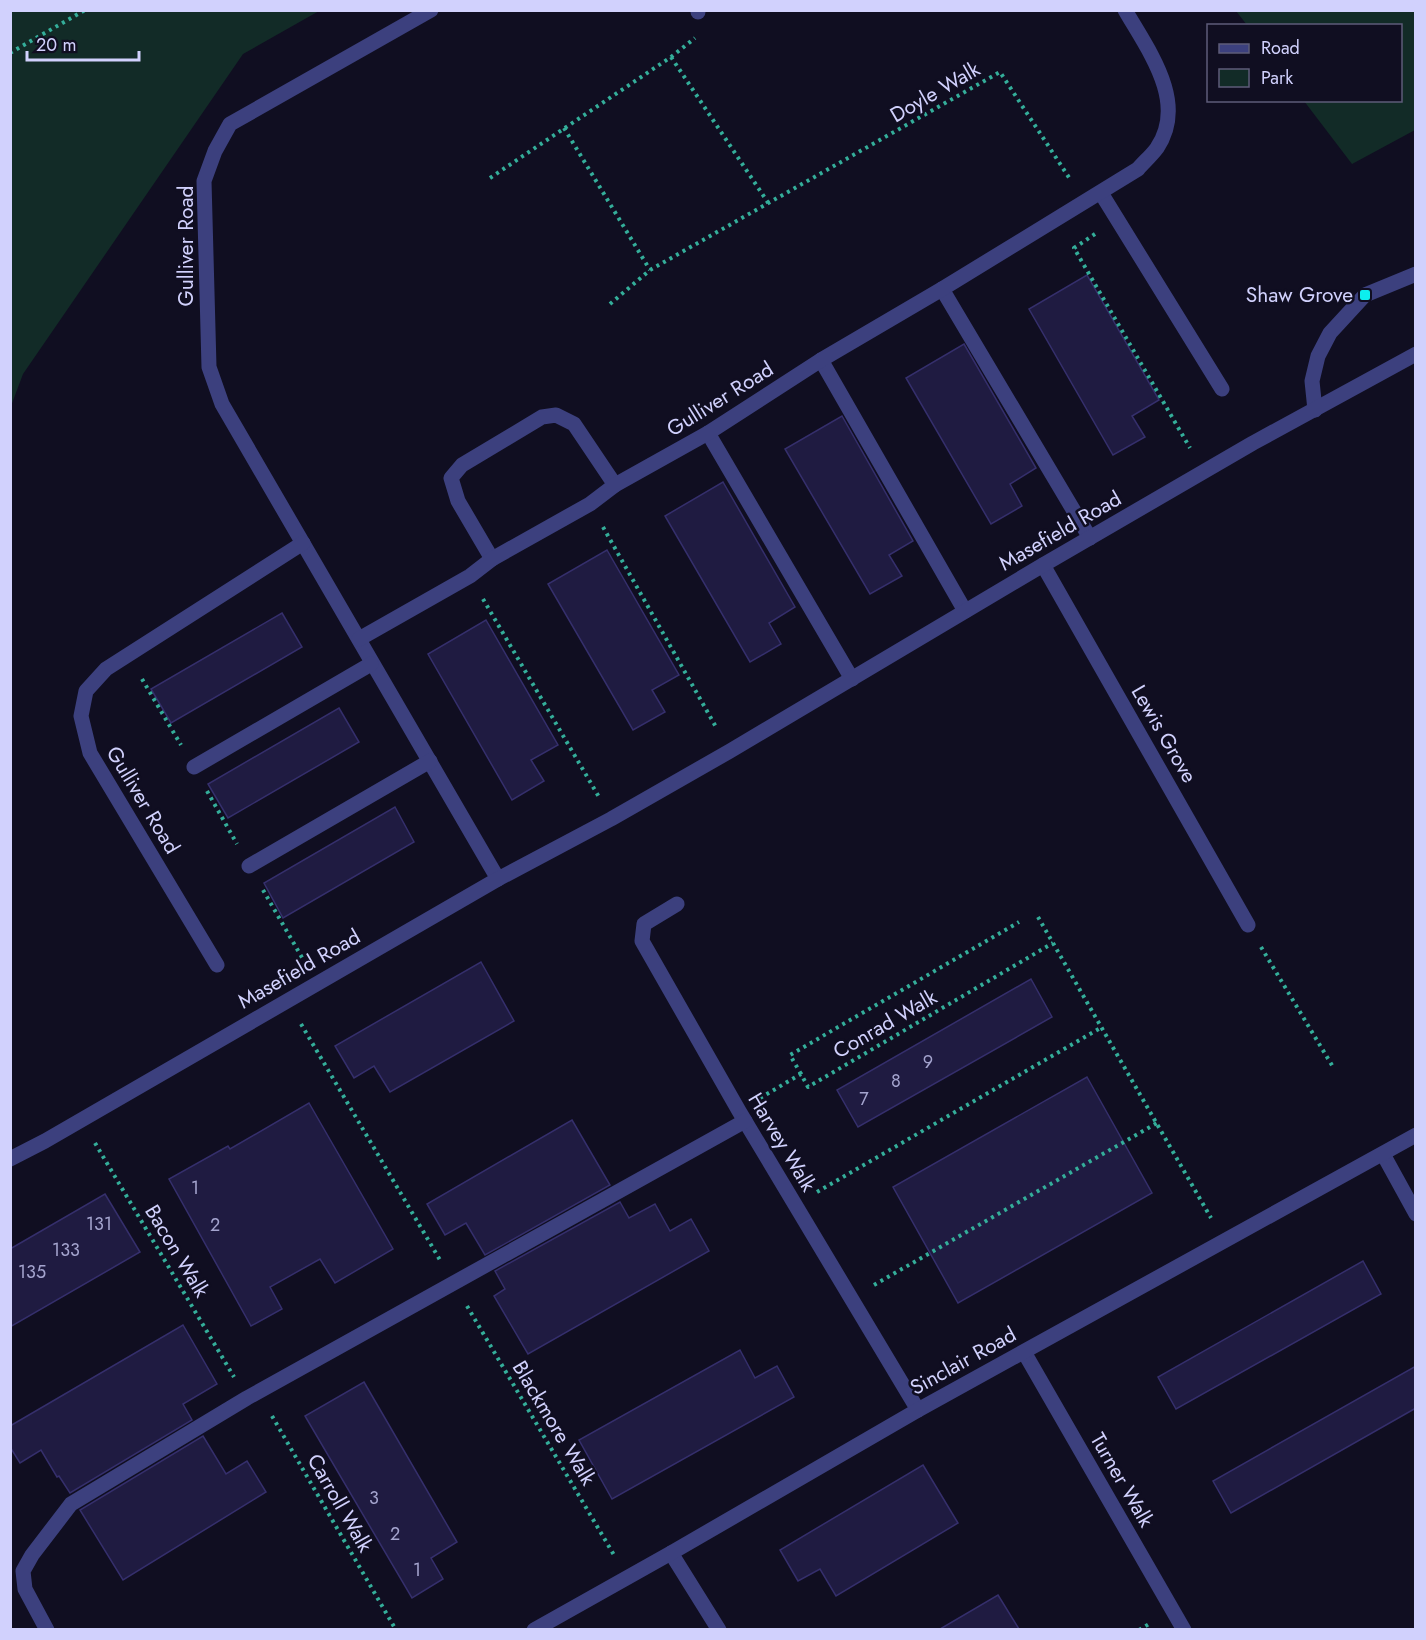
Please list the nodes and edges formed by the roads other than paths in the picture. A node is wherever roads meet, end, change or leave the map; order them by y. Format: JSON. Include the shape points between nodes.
{"nodes":[{"id":1,"x":431,"y":10,"type":"edge"},
{"id":2,"x":1125,"y":10,"type":"edge"},
{"id":3,"x":1101,"y":193,"type":"junction"},
{"id":4,"x":1416,"y":274,"type":"edge"},
{"id":5,"x":942,"y":289,"type":"junction"},
{"id":6,"x":1416,"y":354,"type":"edge"},
{"id":7,"x":821,"y":360,"type":"junction"},
{"id":8,"x":1222,"y":389,"type":"dead end"},
{"id":9,"x":1315,"y":410,"type":"junction"},
{"id":10,"x":708,"y":433,"type":"junction"},
{"id":11,"x":615,"y":485,"type":"junction"},
{"id":12,"x":1090,"y":538,"type":"junction"},
{"id":13,"x":303,"y":543,"type":"junction"},
{"id":14,"x":492,"y":560,"type":"junction"},
{"id":15,"x":1043,"y":565,"type":"junction"},
{"id":16,"x":965,"y":611,"type":"junction"},
{"id":17,"x":359,"y":639,"type":"junction"},
{"id":18,"x":371,"y":664,"type":"junction"},
{"id":19,"x":852,"y":679,"type":"junction"},
{"id":20,"x":430,"y":761,"type":"junction"},
{"id":21,"x":194,"y":767,"type":"road end"},
{"id":22,"x":249,"y":866,"type":"road end"},
{"id":23,"x":498,"y":879,"type":"junction"},
{"id":24,"x":677,"y":904,"type":"dead end"},
{"id":25,"x":1248,"y":925,"type":"road end"},
{"id":26,"x":217,"y":965,"type":"dead end"},
{"id":27,"x":742,"y":1116,"type":"junction"},
{"id":28,"x":1416,"y":1135,"type":"edge"},
{"id":29,"x":1383,"y":1154,"type":"junction"},
{"id":30,"x":10,"y":1159,"type":"edge"},
{"id":31,"x":1416,"y":1214,"type":"edge"},
{"id":32,"x":1024,"y":1352,"type":"junction"},
{"id":33,"x":918,"y":1410,"type":"junction"},
{"id":34,"x":671,"y":1553,"type":"junction"},
{"id":35,"x":47,"y":1629,"type":"edge"},
{"id":36,"x":534,"y":1629,"type":"edge"},
{"id":37,"x":719,"y":1629,"type":"edge"},
{"id":38,"x":1184,"y":1629,"type":"edge"}],
"edges":[{"from":1,"to":13,"type":"street","name":"Gulliver Road","via":[[230,123],[204,181],[209,367],[222,404]]},
{"from":2,"to":3,"type":"street","name":"Gulliver Road","via":[[1153,57],[1167,91],[1168,121],[1158,147],[1138,169]]},
{"from":3,"to":5,"type":"street","name":"Gulliver Road"},
{"from":3,"to":8,"type":"street"},
{"from":4,"to":9,"type":"street","via":[[1365,295],[1330,333],[1318,356],[1312,381]]},
{"from":5,"to":7,"type":"street","name":"Gulliver Road"},
{"from":5,"to":12,"type":"street"},
{"from":6,"to":9,"type":"street","name":"Masefield Road"},
{"from":7,"to":10,"type":"street","name":"Gulliver Road"},
{"from":7,"to":16,"type":"street"},
{"from":9,"to":12,"type":"street","name":"Masefield Road"},
{"from":10,"to":11,"type":"street","name":"Gulliver Road"},
{"from":10,"to":19,"type":"street"},
{"from":11,"to":14,"type":"street","name":"Gulliver Road","via":[[590,504]]},
{"from":11,"to":14,"type":"street","via":[[574,424],[556,415],[543,417],[462,465],[451,478],[458,501]]},
{"from":12,"to":15,"type":"street","name":"Masefield Road"},
{"from":13,"to":17,"type":"street","name":"Gulliver Road"},
{"from":13,"to":26,"type":"street","name":"Gulliver Road","via":[[106,669],[86,691],[81,716],[90,753]]},
{"from":14,"to":17,"type":"street","name":"Gulliver Road"},
{"from":15,"to":16,"type":"street","name":"Masefield Road"},
{"from":15,"to":25,"type":"street","name":"Lewis Grove"},
{"from":16,"to":19,"type":"street","name":"Masefield Road"},
{"from":17,"to":18,"type":"street","name":"Gulliver Road"},
{"from":18,"to":20,"type":"street","name":"Gulliver Road"},
{"from":18,"to":21,"type":"street"},
{"from":19,"to":23,"type":"street","name":"Masefield Road","via":[[611,819]]},
{"from":20,"to":22,"type":"street"},
{"from":20,"to":23,"type":"street","name":"Gulliver Road"},
{"from":23,"to":30,"type":"street","name":"Masefield Road"},
{"from":24,"to":27,"type":"street","name":"Harvey Walk","via":[[644,924],[642,941]]},
{"from":27,"to":33,"type":"street","name":"Harvey Walk"},
{"from":27,"to":35,"type":"street","via":[[454,1284],[252,1395],[71,1504],[23,1571],[25,1590]]},
{"from":28,"to":29,"type":"street","name":"Sinclair Road"},
{"from":29,"to":31,"type":"street"},
{"from":29,"to":32,"type":"street","name":"Sinclair Road"},
{"from":32,"to":33,"type":"street","name":"Sinclair Road"},
{"from":32,"to":38,"type":"street","name":"Turner Walk"},
{"from":33,"to":34,"type":"street","name":"Sinclair Road"},
{"from":34,"to":36,"type":"street","name":"Sinclair Road"},
{"from":34,"to":37,"type":"street"}]}
